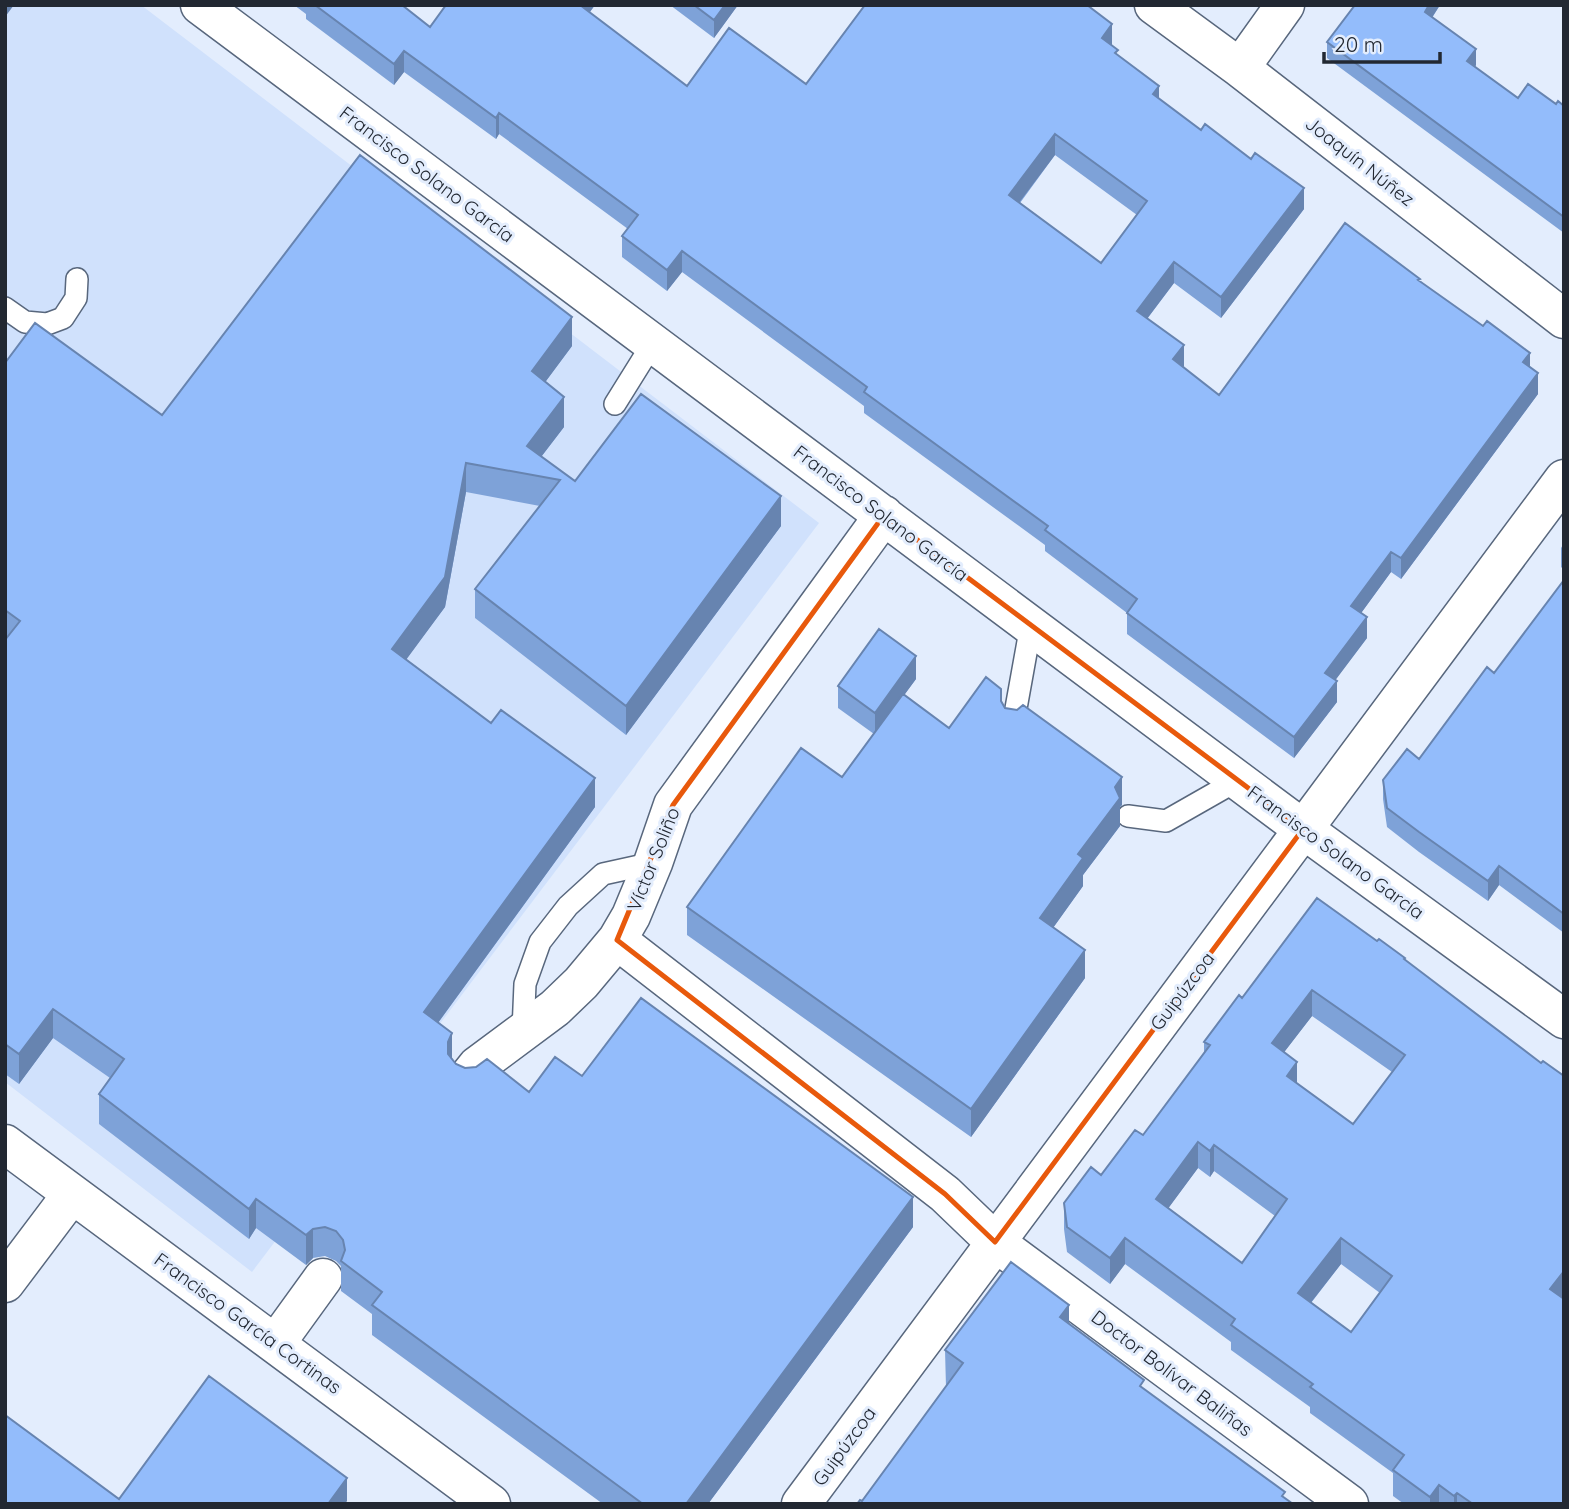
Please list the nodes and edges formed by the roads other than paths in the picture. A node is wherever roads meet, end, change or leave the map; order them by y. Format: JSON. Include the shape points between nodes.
{"nodes":[{"id":1,"x":200,"y":5,"type":"edge"},
{"id":2,"x":1154,"y":5,"type":"edge"},
{"id":3,"x":1285,"y":5,"type":"edge"},
{"id":4,"x":1240,"y":68,"type":"junction"},
{"id":5,"x":77,"y":279,"type":"dead end"},
{"id":6,"x":5,"y":308,"type":"edge"},
{"id":7,"x":1564,"y":319,"type":"edge"},
{"id":8,"x":653,"y":343,"type":"junction"},
{"id":9,"x":615,"y":404,"type":"dead end"},
{"id":10,"x":1564,"y":479,"type":"edge"},
{"id":11,"x":884,"y":515,"type":"junction"},
{"id":12,"x":1031,"y":625,"type":"junction"},
{"id":13,"x":1013,"y":725,"type":"edge"},
{"id":14,"x":1238,"y":780,"type":"junction"},
{"id":15,"x":1128,"y":816,"type":"dead end"},
{"id":16,"x":1303,"y":829,"type":"junction"},
{"id":17,"x":653,"y":863,"type":"junction"},
{"id":18,"x":617,"y":940,"type":"junction"},
{"id":19,"x":1564,"y":1019,"type":"edge"},
{"id":20,"x":523,"y":1031,"type":"junction"},
{"id":21,"x":469,"y":1076,"type":"edge"},
{"id":22,"x":5,"y":1144,"type":"edge"},
{"id":23,"x":72,"y":1194,"type":"junction"},
{"id":24,"x":995,"y":1242,"type":"junction"},
{"id":25,"x":323,"y":1278,"type":"dead end"},
{"id":26,"x":5,"y":1283,"type":"edge"},
{"id":27,"x":276,"y":1343,"type":"junction"},
{"id":28,"x":491,"y":1504,"type":"edge"},
{"id":29,"x":801,"y":1504,"type":"edge"},
{"id":30,"x":1349,"y":1504,"type":"edge"}],
"edges":[{"from":1,"to":8,"type":"street","name":"Francisco Solano García"},
{"from":2,"to":4,"type":"street","name":"Joaquín Núñez"},
{"from":3,"to":4,"type":"street"},
{"from":4,"to":7,"type":"street","name":"Joaquín Núñez"},
{"from":5,"to":6,"type":"lane","via":[[76,298],[63,318],[47,324],[25,322]]},
{"from":8,"to":9,"type":"lane"},
{"from":8,"to":11,"type":"street","name":"Francisco Solano García"},
{"from":10,"to":16,"type":"street","name":"Guipúzcoa"},
{"from":11,"to":12,"type":"street","name":"Francisco Solano García"},
{"from":11,"to":17,"type":"street","name":"Víctor Soliño","via":[[673,805]]},
{"from":12,"to":13,"type":"lane"},
{"from":12,"to":14,"type":"street","name":"Francisco Solano García"},
{"from":14,"to":15,"type":"lane","via":[[1166,821]]},
{"from":14,"to":16,"type":"street","name":"Francisco Solano García"},
{"from":16,"to":19,"type":"street","name":"Francisco Solano García"},
{"from":16,"to":24,"type":"street","name":"Guipúzcoa"},
{"from":17,"to":18,"type":"street","name":"Víctor Soliño"},
{"from":17,"to":20,"type":"lane","via":[[603,874],[568,906],[540,942],[525,984]]},
{"from":18,"to":20,"type":"street","name":"Víctor Soliño","via":[[555,1008]]},
{"from":18,"to":24,"type":"street","name":"Doctor Bolívar Baliñas","via":[[944,1194]]},
{"from":20,"to":21,"type":"street","name":"Víctor Soliño"},
{"from":22,"to":23,"type":"street","name":"Francisco García Cortinas"},
{"from":23,"to":26,"type":"street"},
{"from":23,"to":27,"type":"street","name":"Francisco García Cortinas"},
{"from":24,"to":29,"type":"street","name":"Guipúzcoa"},
{"from":24,"to":30,"type":"street","name":"Doctor Bolívar Baliñas"},
{"from":25,"to":27,"type":"street"},
{"from":27,"to":28,"type":"street","name":"Francisco García Cortinas"}]}
